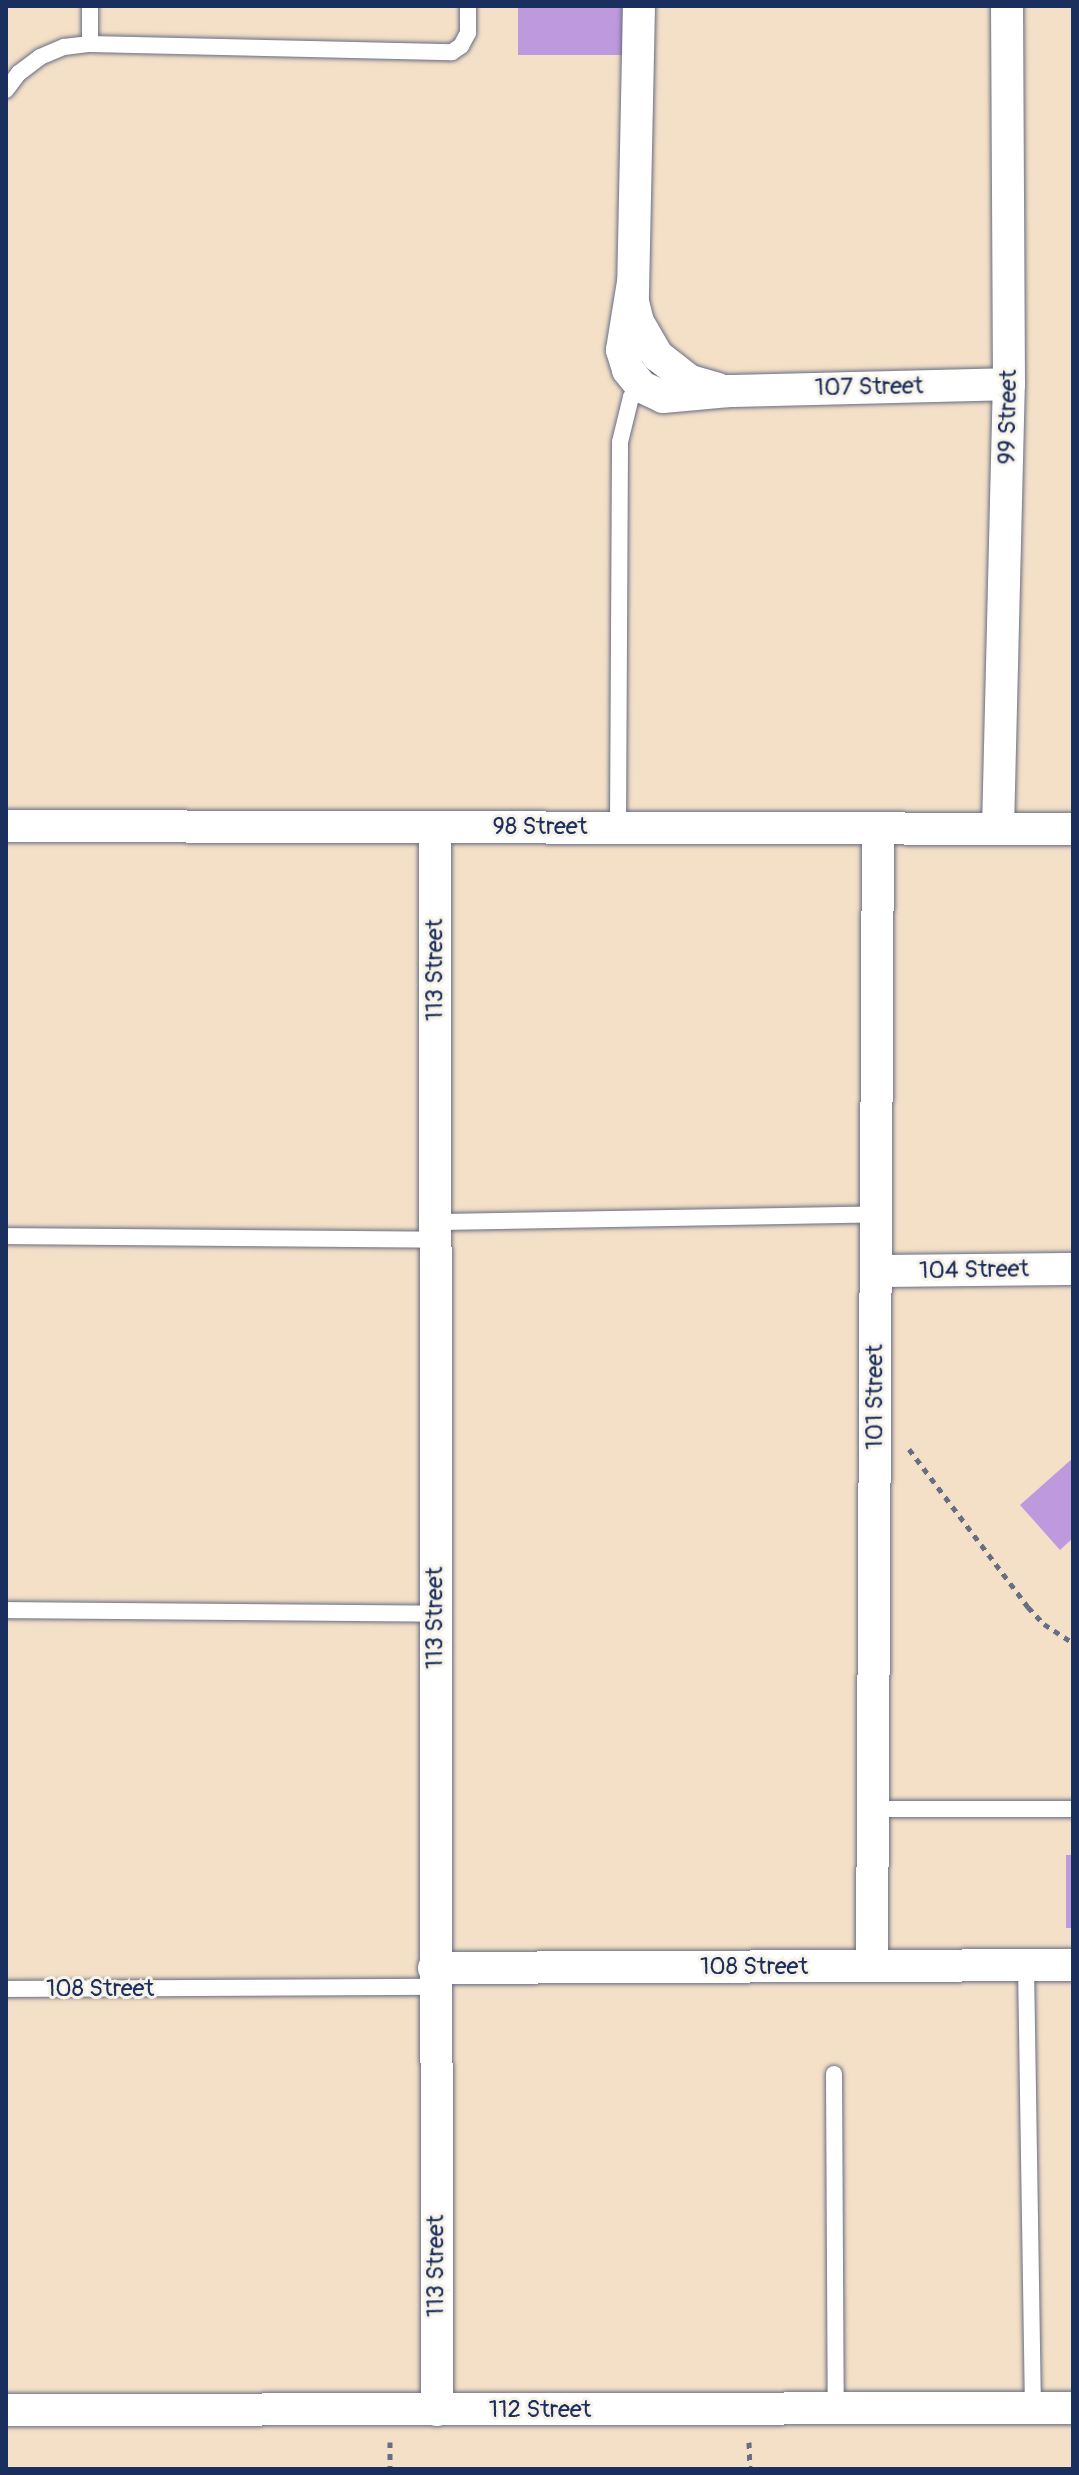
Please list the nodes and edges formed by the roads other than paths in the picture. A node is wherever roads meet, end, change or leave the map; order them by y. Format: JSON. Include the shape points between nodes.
{"nodes":[{"id":1,"x":90,"y":6,"type":"edge"},
{"id":2,"x":468,"y":6,"type":"edge"},
{"id":3,"x":639,"y":6,"type":"edge"},
{"id":4,"x":1007,"y":6,"type":"edge"},
{"id":5,"x":90,"y":44,"type":"junction"},
{"id":6,"x":6,"y":90,"type":"edge"},
{"id":7,"x":633,"y":282,"type":"junction"},
{"id":8,"x":1009,"y":384,"type":"junction"},
{"id":9,"x":642,"y":387,"type":"junction"},
{"id":10,"x":729,"y":391,"type":"junction"},
{"id":11,"x":6,"y":826,"type":"edge"},
{"id":12,"x":435,"y":827,"type":"junction"},
{"id":13,"x":618,"y":827,"type":"junction"},
{"id":14,"x":878,"y":828,"type":"junction"},
{"id":15,"x":998,"y":829,"type":"junction"},
{"id":16,"x":1073,"y":829,"type":"edge"},
{"id":17,"x":876,"y":1214,"type":"junction"},
{"id":18,"x":435,"y":1231,"type":"junction"},
{"id":19,"x":6,"y":1236,"type":"edge"},
{"id":20,"x":1073,"y":1269,"type":"edge"},
{"id":21,"x":876,"y":1271,"type":"junction"},
{"id":22,"x":6,"y":1610,"type":"edge"},
{"id":23,"x":435,"y":1614,"type":"junction"},
{"id":24,"x":873,"y":1809,"type":"junction"},
{"id":25,"x":1073,"y":1809,"type":"edge"},
{"id":26,"x":1026,"y":1965,"type":"junction"},
{"id":27,"x":1073,"y":1965,"type":"edge"},
{"id":28,"x":872,"y":1966,"type":"junction"},
{"id":29,"x":434,"y":1978,"type":"junction"},
{"id":30,"x":6,"y":1989,"type":"edge"},
{"id":31,"x":834,"y":2074,"type":"dead end"},
{"id":32,"x":1073,"y":2408,"type":"edge"},
{"id":33,"x":836,"y":2409,"type":"junction"},
{"id":34,"x":1033,"y":2409,"type":"junction"},
{"id":35,"x":6,"y":2410,"type":"edge"},
{"id":36,"x":437,"y":2410,"type":"junction"}],
"edges":[{"from":1,"to":5,"type":"lane"},
{"from":2,"to":5,"type":"lane","via":[[468,33],[452,52]]},
{"from":3,"to":7,"type":"street","name":"107 Street"},
{"from":4,"to":8,"type":"street","name":"99 Street"},
{"from":5,"to":6,"type":"lane","via":[[40,57]]},
{"from":7,"to":9,"type":"street","name":"107 Street","via":[[622,350],[628,370]]},
{"from":7,"to":10,"type":"street","name":"107 Street","via":[[638,322],[658,356],[690,381]]},
{"from":8,"to":10,"type":"street","name":"107 Street"},
{"from":8,"to":15,"type":"street","name":"99 Street"},
{"from":9,"to":10,"type":"street","name":"107 Street","via":[[663,397]]},
{"from":9,"to":13,"type":"lane","via":[[631,397],[620,442]]},
{"from":11,"to":12,"type":"street","name":"98 Street"},
{"from":12,"to":13,"type":"street","name":"98 Street"},
{"from":12,"to":18,"type":"street","name":"113 Street"},
{"from":13,"to":14,"type":"street","name":"98 Street"},
{"from":14,"to":15,"type":"street","name":"98 Street"},
{"from":14,"to":17,"type":"street","name":"101 Street"},
{"from":15,"to":16,"type":"street","name":"98 Street"},
{"from":17,"to":18,"type":"lane"},
{"from":17,"to":21,"type":"street","name":"101 Street"},
{"from":18,"to":19,"type":"lane"},
{"from":18,"to":23,"type":"street","name":"113 Street"},
{"from":20,"to":21,"type":"street","name":"104 Street"},
{"from":21,"to":24,"type":"street","name":"101 Street"},
{"from":22,"to":23,"type":"lane"},
{"from":23,"to":29,"type":"street","name":"113 Street"},
{"from":24,"to":25,"type":"lane"},
{"from":24,"to":28,"type":"street","name":"101 Street"},
{"from":26,"to":27,"type":"street","name":"108 Street"},
{"from":26,"to":28,"type":"street","name":"108 Street"},
{"from":26,"to":34,"type":"lane"},
{"from":28,"to":29,"type":"street","name":"108 Street"},
{"from":29,"to":30,"type":"lane","name":"108 Street"},
{"from":29,"to":36,"type":"street","name":"113 Street"},
{"from":31,"to":33,"type":"lane"},
{"from":32,"to":34,"type":"street","name":"112 Street"},
{"from":33,"to":34,"type":"street","name":"112 Street"},
{"from":33,"to":36,"type":"street","name":"112 Street"},
{"from":35,"to":36,"type":"street","name":"112 Street"}]}
